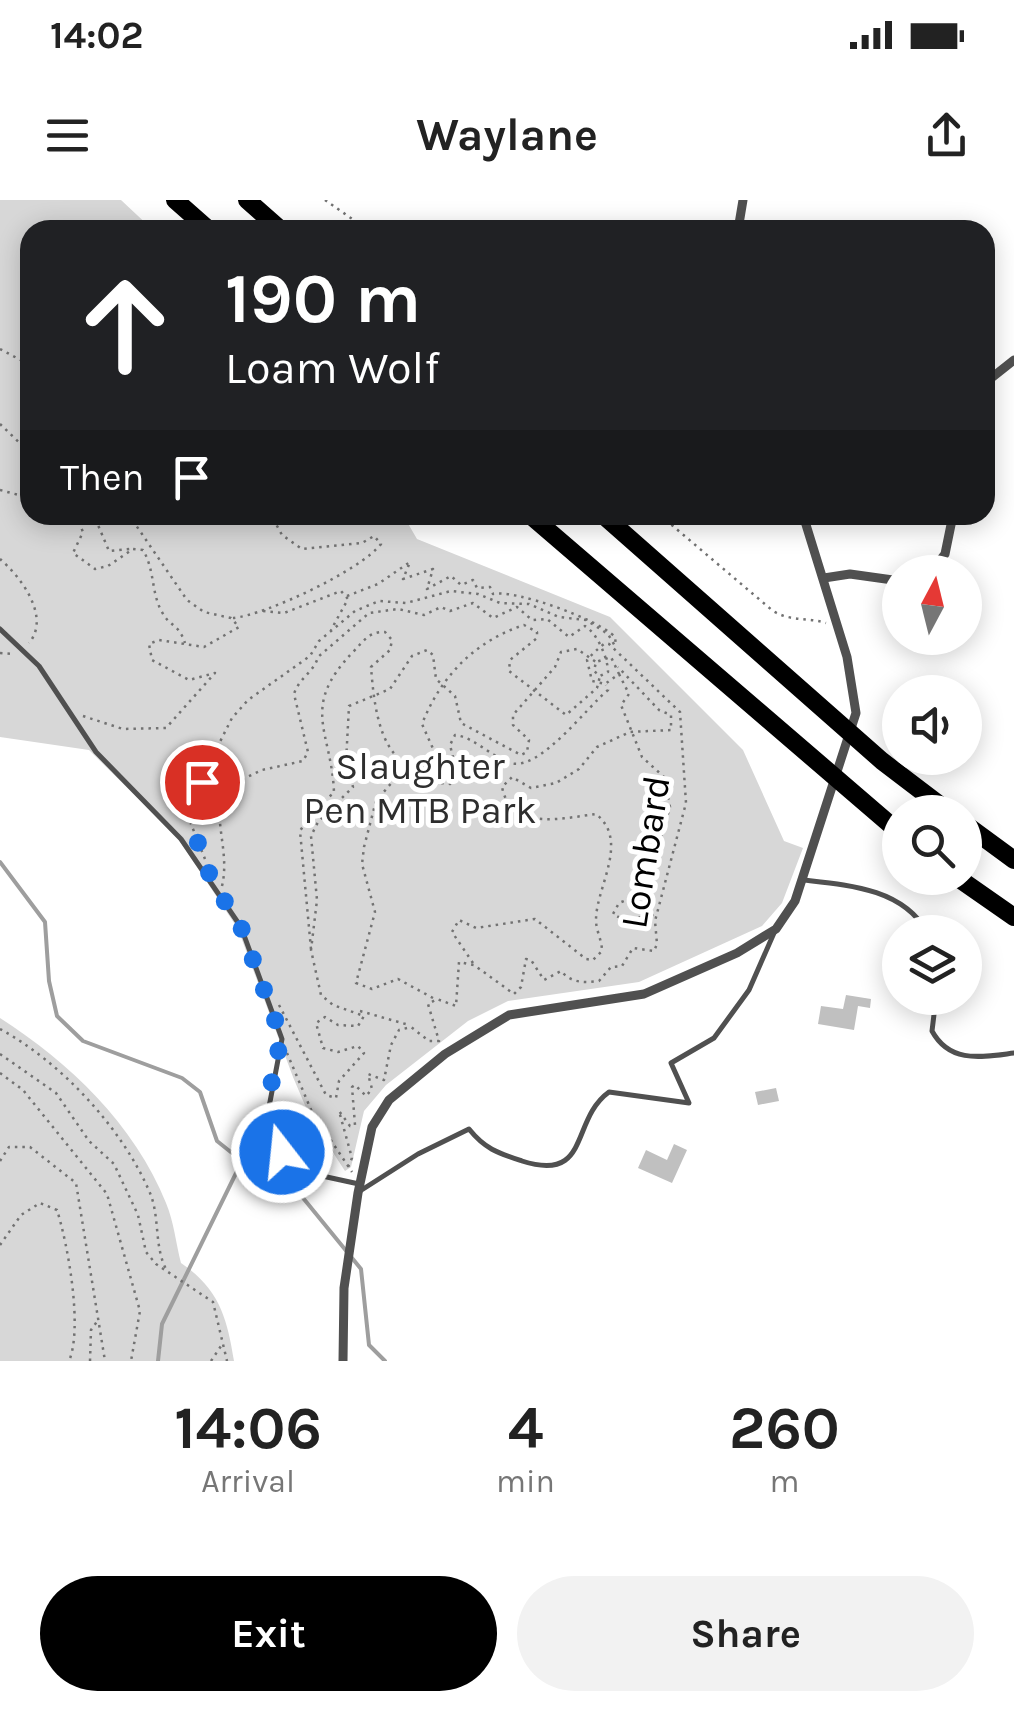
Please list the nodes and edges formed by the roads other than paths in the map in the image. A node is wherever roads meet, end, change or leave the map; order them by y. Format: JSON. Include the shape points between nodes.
{"nodes":[{"id":1,"x":175,"y":200,"type":"edge"},
{"id":2,"x":247,"y":200,"type":"edge"},
{"id":3,"x":198,"y":220,"type":"edge"},
{"id":4,"x":270,"y":220,"type":"edge"},
{"id":5,"x":541,"y":525,"type":"edge"},
{"id":6,"x":614,"y":525,"type":"edge"},
{"id":7,"x":806,"y":525,"type":"edge"},
{"id":8,"x":951,"y":525,"type":"edge"},
{"id":9,"x":944,"y":555,"type":"edge"},
{"id":10,"x":824,"y":578,"type":"junction"},
{"id":11,"x":882,"y":578,"type":"edge"},
{"id":12,"x":0,"y":629,"type":"edge"},
{"id":13,"x":927,"y":795,"type":"edge"},
{"id":14,"x":882,"y":820,"type":"edge"},
{"id":15,"x":982,"y":836,"type":"edge"},
{"id":16,"x":1014,"y":860,"type":"edge"},
{"id":17,"x":804,"y":880,"type":"junction"},
{"id":18,"x":982,"y":895,"type":"edge"},
{"id":19,"x":912,"y":915,"type":"edge"},
{"id":20,"x":1014,"y":917,"type":"edge"},
{"id":21,"x":776,"y":929,"type":"junction"},
{"id":22,"x":934,"y":1015,"type":"edge"},
{"id":23,"x":1014,"y":1054,"type":"edge"},
{"id":24,"x":359,"y":1186,"type":"junction"},
{"id":25,"x":343,"y":1361,"type":"edge"}],
"edges":[{"from":1,"to":3,"type":"highway"},
{"from":2,"to":4,"type":"highway"},
{"from":5,"to":14,"type":"highway"},
{"from":6,"to":13,"type":"highway"},
{"from":7,"to":10,"type":"street"},
{"from":8,"to":9,"type":"street"},
{"from":10,"to":11,"type":"street"},
{"from":10,"to":17,"type":"street","via":[[856,713]]},
{"from":12,"to":24,"type":"lane","via":[[24,647],[96,752],[165,820],[241,927],[282,1039],[269,1096],[278,1145],[296,1166]]},
{"from":15,"to":16,"type":"highway"},
{"from":17,"to":19,"type":"lane","via":[[878,892]]},
{"from":17,"to":21,"type":"street"},
{"from":18,"to":20,"type":"highway"},
{"from":21,"to":24,"type":"street","via":[[644,994],[544,1006],[508,1015],[474,1034],[417,1074],[379,1112]]},
{"from":21,"to":24,"type":"lane","via":[[750,990],[714,1038],[671,1063],[690,1103],[608,1092],[593,1103],[575,1153],[557,1166],[485,1149],[469,1129]]},
{"from":22,"to":23,"type":"lane","via":[[932,1032],[953,1054]]},
{"from":24,"to":25,"type":"street","via":[[344,1288]]}]}
